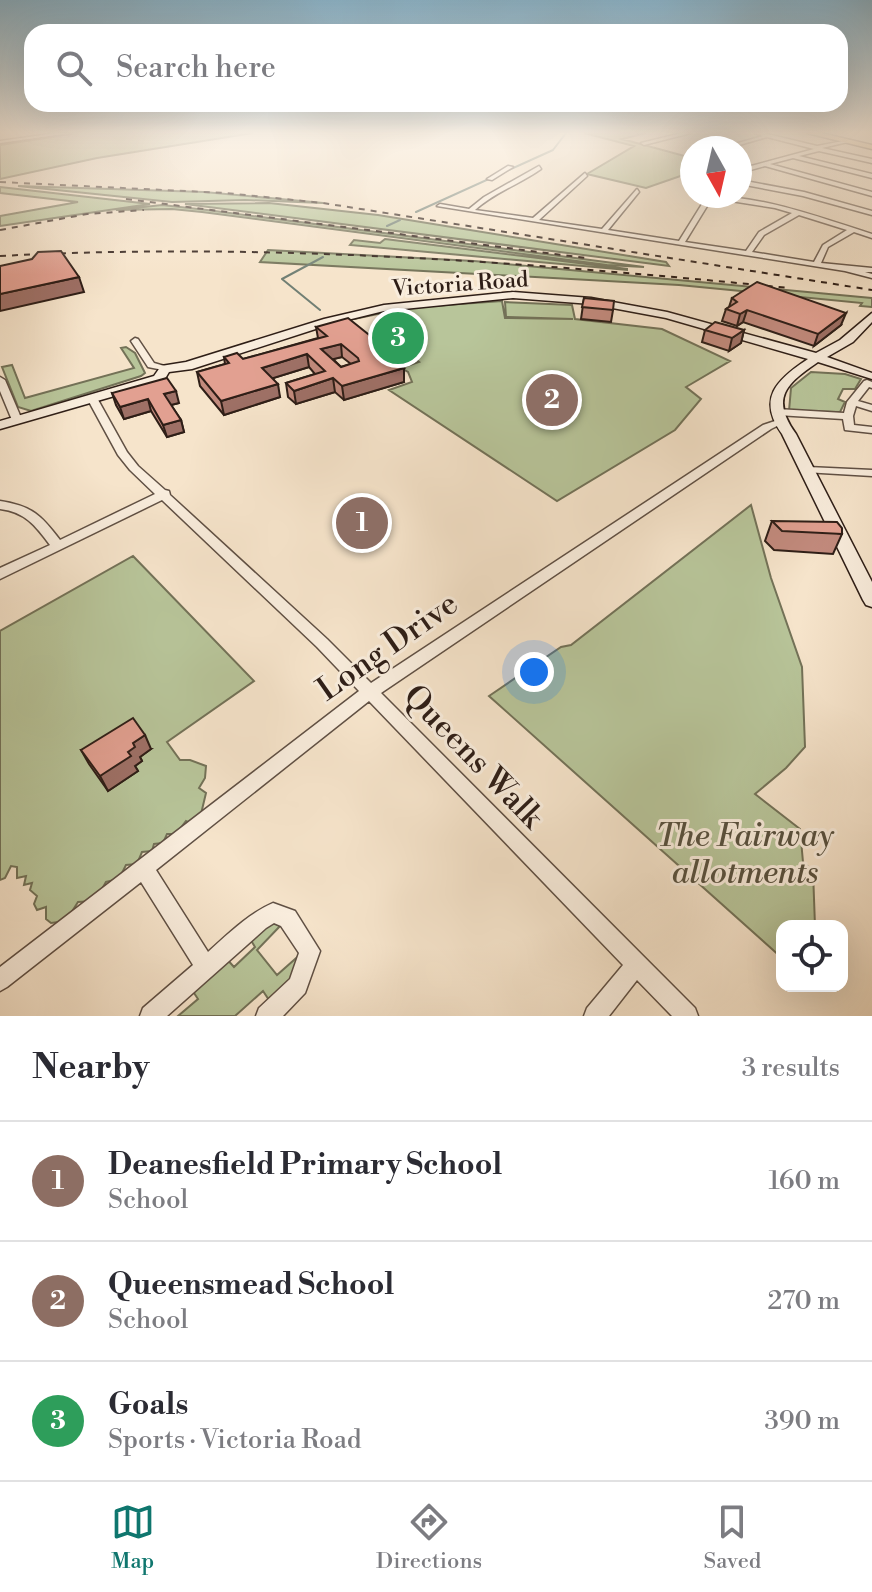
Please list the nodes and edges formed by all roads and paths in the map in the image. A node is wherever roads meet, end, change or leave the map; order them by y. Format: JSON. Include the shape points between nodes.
{"nodes":[{"id":1,"x":500,"y":180,"type":"edge"},
{"id":2,"x":520,"y":180,"type":"edge"},
{"id":3,"x":579,"y":180,"type":"edge"},
{"id":4,"x":823,"y":180,"type":"edge"},
{"id":5,"x":515,"y":184,"type":"junction"},
{"id":6,"x":752,"y":184,"type":"edge"},
{"id":7,"x":637,"y":191,"type":"dead end"},
{"id":8,"x":872,"y":194,"type":"edge"},
{"id":9,"x":752,"y":202,"type":"edge"},
{"id":10,"x":440,"y":206,"type":"dead end"},
{"id":11,"x":703,"y":208,"type":"edge"},
{"id":12,"x":471,"y":210,"type":"junction"},
{"id":13,"x":798,"y":213,"type":"junction"},
{"id":14,"x":872,"y":213,"type":"edge"},
{"id":15,"x":535,"y":220,"type":"junction"},
{"id":16,"x":853,"y":230,"type":"junction"},
{"id":17,"x":604,"y":231,"type":"junction"},
{"id":18,"x":872,"y":236,"type":"edge"},
{"id":19,"x":681,"y":243,"type":"junction"},
{"id":20,"x":748,"y":254,"type":"junction"},
{"id":21,"x":817,"y":264,"type":"junction"},
{"id":22,"x":872,"y":273,"type":"edge"},
{"id":23,"x":872,"y":316,"type":"edge"},
{"id":24,"x":135,"y":341,"type":"dead end"},
{"id":25,"x":784,"y":349,"type":"junction"},
{"id":26,"x":818,"y":360,"type":"junction"},
{"id":27,"x":165,"y":369,"type":"junction"},
{"id":28,"x":863,"y":376,"type":"edge"},
{"id":29,"x":0,"y":380,"type":"edge"},
{"id":30,"x":92,"y":398,"type":"junction"},
{"id":31,"x":852,"y":402,"type":"junction"},
{"id":32,"x":872,"y":408,"type":"edge"},
{"id":33,"x":848,"y":416,"type":"junction"},
{"id":34,"x":778,"y":418,"type":"junction"},
{"id":35,"x":17,"y":420,"type":"junction"},
{"id":36,"x":0,"y":425,"type":"edge"},
{"id":37,"x":872,"y":430,"type":"edge"},
{"id":38,"x":808,"y":470,"type":"junction"},
{"id":39,"x":872,"y":473,"type":"edge"},
{"id":40,"x":165,"y":494,"type":"junction"},
{"id":41,"x":0,"y":505,"type":"edge"},
{"id":42,"x":57,"y":545,"type":"junction"},
{"id":43,"x":0,"y":574,"type":"edge"},
{"id":44,"x":872,"y":600,"type":"edge"},
{"id":45,"x":370,"y":692,"type":"junction"},
{"id":46,"x":143,"y":868,"type":"junction"},
{"id":47,"x":637,"y":964,"type":"junction"},
{"id":48,"x":205,"y":966,"type":"junction"},
{"id":49,"x":0,"y":980,"type":"edge"},
{"id":50,"x":151,"y":1016,"type":"edge"},
{"id":51,"x":267,"y":1016,"type":"edge"},
{"id":52,"x":595,"y":1016,"type":"edge"},
{"id":53,"x":687,"y":1016,"type":"edge"}],
"edges":[{"from":1,"to":5,"type":"street"},
{"from":2,"to":5,"type":"street"},
{"from":3,"to":15,"type":"street"},
{"from":4,"to":8,"type":"street"},
{"from":5,"to":12,"type":"street"},
{"from":6,"to":14,"type":"street"},
{"from":7,"to":17,"type":"street"},
{"from":9,"to":13,"type":"street"},
{"from":10,"to":12,"type":"street"},
{"from":11,"to":19,"type":"street"},
{"from":12,"to":15,"type":"street"},
{"from":13,"to":16,"type":"street"},
{"from":13,"to":20,"type":"street","via":[[764,230]]},
{"from":15,"to":17,"type":"street"},
{"from":16,"to":18,"type":"street"},
{"from":16,"to":21,"type":"street","via":[[822,249]]},
{"from":17,"to":19,"type":"street"},
{"from":19,"to":20,"type":"street"},
{"from":20,"to":21,"type":"street"},
{"from":21,"to":22,"type":"street"},
{"from":23,"to":26,"type":"street"},
{"from":24,"to":27,"type":"street","via":[[151,365]]},
{"from":25,"to":26,"type":"street","name":"Victoria Road"},
{"from":25,"to":26,"type":"street","via":[[800,363]]},
{"from":25,"to":27,"type":"street","name":"Victoria Road","via":[[633,308],[513,295],[384,308]]},
{"from":26,"to":28,"type":"street","name":"Victoria Road"},
{"from":26,"to":28,"type":"street"},
{"from":26,"to":34,"type":"street","via":[[780,388]]},
{"from":27,"to":30,"type":"street","name":"Victoria Road","via":[[159,379]]},
{"from":28,"to":31,"type":"street","via":[[867,383]]},
{"from":29,"to":35,"type":"street"},
{"from":30,"to":35,"type":"street","name":"Victoria Road"},
{"from":30,"to":40,"type":"street","name":"Queens Walk","via":[[122,453]]},
{"from":31,"to":32,"type":"street"},
{"from":31,"to":33,"type":"street"},
{"from":33,"to":34,"type":"street"},
{"from":33,"to":37,"type":"street","via":[[849,428]]},
{"from":34,"to":38,"type":"street"},
{"from":34,"to":45,"type":"street","name":"Long Drive"},
{"from":35,"to":36,"type":"street","name":"Victoria Road"},
{"from":38,"to":39,"type":"street"},
{"from":38,"to":44,"type":"street"},
{"from":40,"to":42,"type":"street"},
{"from":40,"to":45,"type":"street","name":"Queens Walk"},
{"from":41,"to":42,"type":"street","via":[[26,508]]},
{"from":42,"to":43,"type":"street"},
{"from":45,"to":46,"type":"street","name":"Long Drive"},
{"from":45,"to":47,"type":"street","name":"Queens Walk"},
{"from":46,"to":48,"type":"street"},
{"from":46,"to":49,"type":"street","name":"Long Drive"},
{"from":47,"to":52,"type":"street"},
{"from":47,"to":53,"type":"street","name":"Queens Walk"},
{"from":48,"to":50,"type":"street"},
{"from":48,"to":51,"type":"street","via":[[259,921],[273,913],[288,918],[310,951],[307,968],[298,986]]}]}
